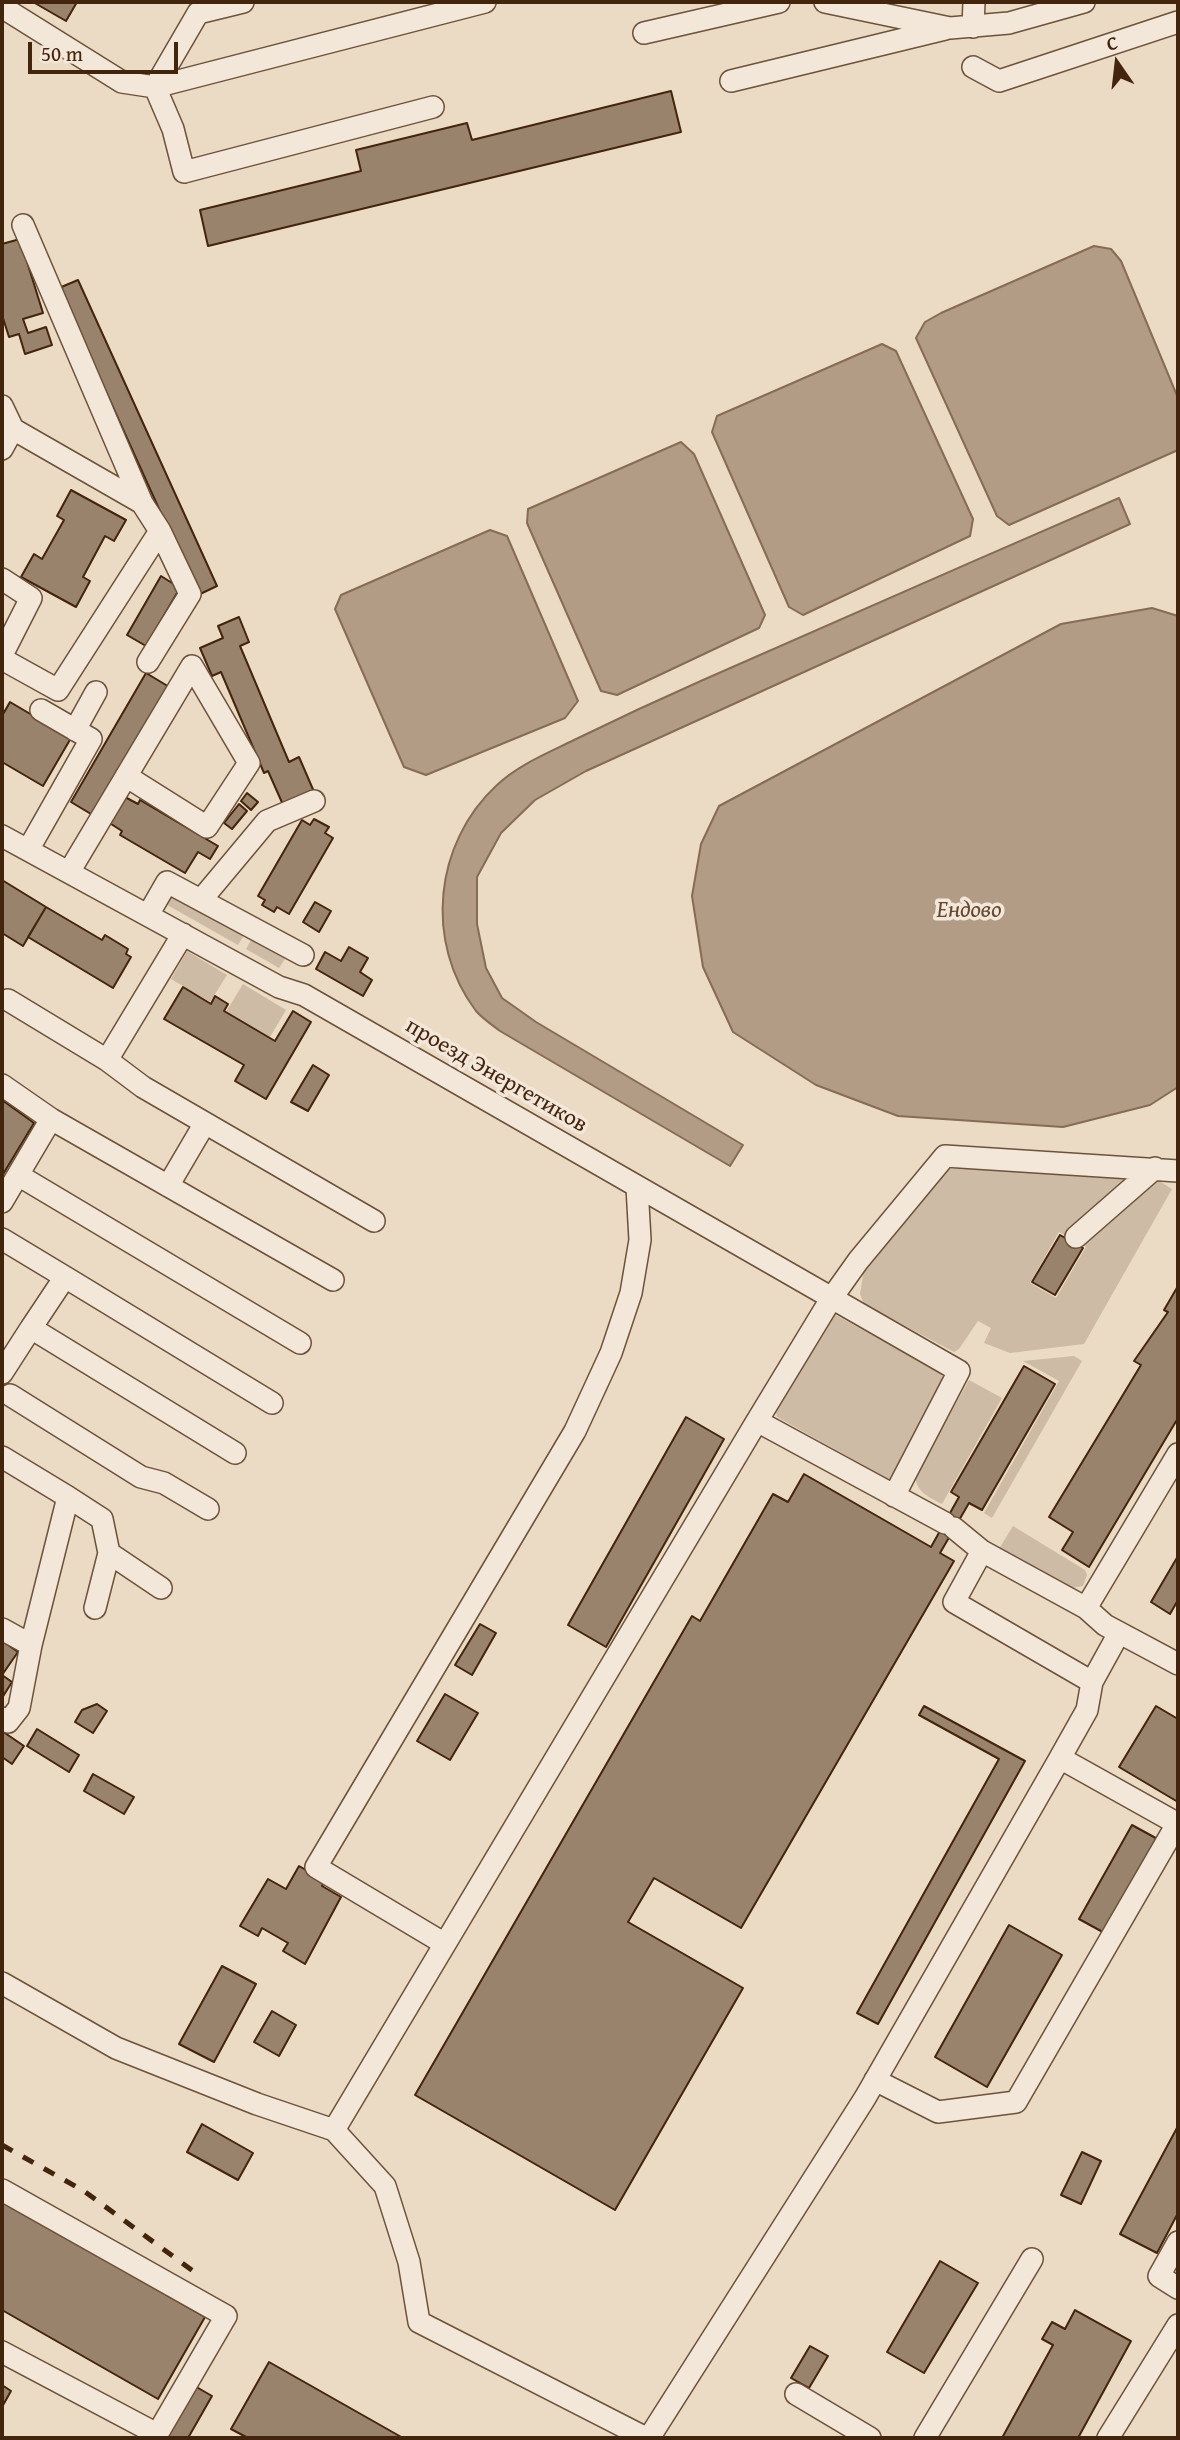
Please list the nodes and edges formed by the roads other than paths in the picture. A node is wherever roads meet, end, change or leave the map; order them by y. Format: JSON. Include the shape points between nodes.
{"nodes":[{"id":1,"x":243,"y":2,"type":"edge"},
{"id":2,"x":485,"y":2,"type":"edge"},
{"id":3,"x":779,"y":2,"type":"edge"},
{"id":4,"x":825,"y":2,"type":"edge"},
{"id":5,"x":974,"y":2,"type":"edge"},
{"id":6,"x":1084,"y":2,"type":"edge"},
{"id":7,"x":861,"y":6,"type":"edge"},
{"id":8,"x":2,"y":7,"type":"edge"},
{"id":9,"x":1046,"y":7,"type":"edge"},
{"id":10,"x":906,"y":10,"type":"edge"},
{"id":11,"x":1178,"y":22,"type":"edge"},
{"id":12,"x":973,"y":27,"type":"junction"},
{"id":13,"x":950,"y":28,"type":"junction"},
{"id":14,"x":644,"y":33,"type":"dead end"},
{"id":15,"x":973,"y":68,"type":"dead end"},
{"id":16,"x":731,"y":81,"type":"dead end"},
{"id":17,"x":155,"y":87,"type":"junction"},
{"id":18,"x":433,"y":107,"type":"dead end"},
{"id":19,"x":23,"y":225,"type":"dead end"},
{"id":20,"x":2,"y":406,"type":"edge"},
{"id":21,"x":13,"y":429,"type":"junction"},
{"id":22,"x":2,"y":449,"type":"edge"},
{"id":23,"x":142,"y":503,"type":"junction"},
{"id":24,"x":160,"y":531,"type":"junction"},
{"id":25,"x":2,"y":579,"type":"edge"},
{"id":26,"x":2,"y":657,"type":"edge"},
{"id":27,"x":148,"y":663,"type":"dead end"},
{"id":28,"x":96,"y":692,"type":"dead end"},
{"id":29,"x":41,"y":710,"type":"dead end"},
{"id":30,"x":75,"y":730,"type":"junction"},
{"id":31,"x":126,"y":776,"type":"junction"},
{"id":32,"x":314,"y":801,"type":"dead end"},
{"id":33,"x":2,"y":836,"type":"edge"},
{"id":34,"x":28,"y":850,"type":"junction"},
{"id":35,"x":69,"y":872,"type":"junction"},
{"id":36,"x":201,"y":900,"type":"junction"},
{"id":37,"x":148,"y":915,"type":"junction"},
{"id":38,"x":183,"y":934,"type":"junction"},
{"id":39,"x":303,"y":955,"type":"dead end"},
{"id":40,"x":8,"y":1000,"type":"dead end"},
{"id":41,"x":107,"y":1060,"type":"junction"},
{"id":42,"x":2,"y":1085,"type":"edge"},
{"id":43,"x":51,"y":1119,"type":"junction"},
{"id":44,"x":205,"y":1123,"type":"junction"},
{"id":45,"x":1155,"y":1168,"type":"junction"},
{"id":46,"x":1178,"y":1171,"type":"edge"},
{"id":47,"x":18,"y":1175,"type":"junction"},
{"id":48,"x":168,"y":1186,"type":"junction"},
{"id":49,"x":637,"y":1187,"type":"junction"},
{"id":50,"x":2,"y":1202,"type":"edge"},
{"id":51,"x":374,"y":1221,"type":"dead end"},
{"id":52,"x":1076,"y":1237,"type":"dead end"},
{"id":53,"x":2,"y":1239,"type":"edge"},
{"id":54,"x":65,"y":1276,"type":"junction"},
{"id":55,"x":333,"y":1280,"type":"dead end"},
{"id":56,"x":831,"y":1299,"type":"junction"},
{"id":57,"x":31,"y":1328,"type":"junction"},
{"id":58,"x":300,"y":1343,"type":"dead end"},
{"id":59,"x":2,"y":1373,"type":"edge"},
{"id":60,"x":4,"y":1398,"type":"edge"},
{"id":61,"x":272,"y":1403,"type":"dead end"},
{"id":62,"x":757,"y":1421,"type":"junction"},
{"id":63,"x":235,"y":1453,"type":"dead end"},
{"id":64,"x":1178,"y":1454,"type":"edge"},
{"id":65,"x":2,"y":1457,"type":"edge"},
{"id":66,"x":894,"y":1496,"type":"junction"},
{"id":67,"x":68,"y":1497,"type":"junction"},
{"id":68,"x":208,"y":1509,"type":"dead end"},
{"id":69,"x":982,"y":1551,"type":"junction"},
{"id":70,"x":109,"y":1553,"type":"junction"},
{"id":71,"x":161,"y":1588,"type":"dead end"},
{"id":72,"x":94,"y":1608,"type":"dead end"},
{"id":73,"x":1086,"y":1608,"type":"junction"},
{"id":74,"x":2,"y":1629,"type":"edge"},
{"id":75,"x":1119,"y":1633,"type":"junction"},
{"id":76,"x":31,"y":1644,"type":"junction"},
{"id":77,"x":1178,"y":1664,"type":"edge"},
{"id":78,"x":1092,"y":1682,"type":"junction"},
{"id":79,"x":2,"y":1718,"type":"edge"},
{"id":80,"x":1060,"y":1758,"type":"junction"},
{"id":81,"x":1178,"y":1824,"type":"edge"},
{"id":82,"x":445,"y":1944,"type":"junction"},
{"id":83,"x":2,"y":1983,"type":"edge"},
{"id":84,"x":875,"y":2080,"type":"junction"},
{"id":85,"x":334,"y":2130,"type":"junction"},
{"id":86,"x":2,"y":2190,"type":"edge"},
{"id":87,"x":1178,"y":2242,"type":"edge"},
{"id":88,"x":1032,"y":2259,"type":"dead end"},
{"id":89,"x":1178,"y":2288,"type":"edge"},
{"id":90,"x":1178,"y":2325,"type":"edge"},
{"id":91,"x":2,"y":2352,"type":"edge"},
{"id":92,"x":796,"y":2394,"type":"dead end"},
{"id":93,"x":156,"y":2436,"type":"edge"},
{"id":94,"x":647,"y":2438,"type":"edge"},
{"id":95,"x":870,"y":2438,"type":"edge"},
{"id":96,"x":925,"y":2438,"type":"edge"},
{"id":97,"x":1108,"y":2438,"type":"edge"}],
"edges":[{"from":1,"to":17,"type":"street","via":[[198,13]]},
{"from":2,"to":17,"type":"street"},
{"from":3,"to":14,"type":"street"},
{"from":4,"to":7,"type":"street"},
{"from":5,"to":12,"type":"street"},
{"from":6,"to":9,"type":"street"},
{"from":7,"to":10,"type":"street"},
{"from":8,"to":17,"type":"street","via":[[122,82]]},
{"from":9,"to":12,"type":"street","via":[[1009,23]]},
{"from":10,"to":13,"type":"street"},
{"from":11,"to":15,"type":"street","via":[[999,81]]},
{"from":12,"to":13,"type":"street"},
{"from":13,"to":16,"type":"street"},
{"from":17,"to":18,"type":"street","via":[[184,172]]},
{"from":19,"to":23,"type":"street"},
{"from":20,"to":21,"type":"street"},
{"from":21,"to":22,"type":"street"},
{"from":21,"to":23,"type":"street"},
{"from":23,"to":24,"type":"street"},
{"from":24,"to":26,"type":"street","via":[[58,690]]},
{"from":24,"to":27,"type":"street","via":[[190,594]]},
{"from":25,"to":26,"type":"street","via":[[31,598]]},
{"from":28,"to":30,"type":"street"},
{"from":29,"to":30,"type":"street"},
{"from":30,"to":34,"type":"street","via":[[91,739]]},
{"from":31,"to":31,"type":"street","via":[[140,754],[192,666],[249,763],[207,827]]},
{"from":31,"to":35,"type":"street"},
{"from":32,"to":36,"type":"street","via":[[267,821]]},
{"from":33,"to":34,"type":"street","name":"проезд Энергетиков"},
{"from":34,"to":35,"type":"street","name":"проезд Энергетиков"},
{"from":35,"to":37,"type":"street","name":"проезд Энергетиков"},
{"from":36,"to":37,"type":"street","via":[[167,882]]},
{"from":36,"to":39,"type":"street"},
{"from":37,"to":38,"type":"street","name":"проезд Энергетиков"},
{"from":38,"to":41,"type":"street"},
{"from":38,"to":49,"type":"street","name":"проезд Энергетиков","via":[[279,987],[304,995]]},
{"from":40,"to":41,"type":"street"},
{"from":41,"to":44,"type":"street"},
{"from":42,"to":43,"type":"street"},
{"from":43,"to":47,"type":"street"},
{"from":43,"to":48,"type":"street"},
{"from":44,"to":48,"type":"street"},
{"from":44,"to":51,"type":"street"},
{"from":45,"to":46,"type":"street"},
{"from":45,"to":52,"type":"street"},
{"from":45,"to":56,"type":"street","via":[[945,1156]]},
{"from":47,"to":50,"type":"street"},
{"from":47,"to":58,"type":"street"},
{"from":48,"to":55,"type":"street"},
{"from":49,"to":56,"type":"street","name":"проезд Энергетиков"},
{"from":49,"to":82,"type":"street","via":[[640,1240],[631,1293],[611,1353],[575,1431],[316,1867]]},
{"from":53,"to":54,"type":"street"},
{"from":54,"to":57,"type":"street"},
{"from":54,"to":61,"type":"street"},
{"from":56,"to":62,"type":"street"},
{"from":56,"to":66,"type":"street","name":"проезд Энергетиков","via":[[959,1371]]},
{"from":57,"to":59,"type":"street"},
{"from":57,"to":63,"type":"street"},
{"from":60,"to":68,"type":"street"},
{"from":62,"to":66,"type":"street"},
{"from":62,"to":82,"type":"street"},
{"from":64,"to":73,"type":"street"},
{"from":65,"to":67,"type":"street"},
{"from":66,"to":69,"type":"street","via":[[950,1525]]},
{"from":67,"to":70,"type":"street","via":[[102,1519]]},
{"from":67,"to":76,"type":"street"},
{"from":69,"to":73,"type":"street"},
{"from":69,"to":78,"type":"street","via":[[954,1602]]},
{"from":70,"to":71,"type":"street"},
{"from":70,"to":72,"type":"street"},
{"from":73,"to":75,"type":"street"},
{"from":74,"to":76,"type":"street"},
{"from":75,"to":77,"type":"street"},
{"from":75,"to":78,"type":"street"},
{"from":76,"to":79,"type":"street","via":[[19,1708],[8,1722]]},
{"from":78,"to":80,"type":"street","via":[[1087,1710]]},
{"from":80,"to":81,"type":"street"},
{"from":80,"to":84,"type":"street"},
{"from":81,"to":84,"type":"street","via":[[1016,2102],[937,2112]]},
{"from":82,"to":85,"type":"street"},
{"from":83,"to":85,"type":"street","via":[[116,2048]]},
{"from":84,"to":94,"type":"street"},
{"from":85,"to":94,"type":"street","via":[[385,2186],[409,2262],[419,2322]]},
{"from":86,"to":93,"type":"street","via":[[226,2316]]},
{"from":87,"to":89,"type":"street","via":[[1159,2276]]},
{"from":88,"to":96,"type":"street"},
{"from":90,"to":97,"type":"street"},
{"from":91,"to":93,"type":"street"},
{"from":92,"to":95,"type":"street"}]}
